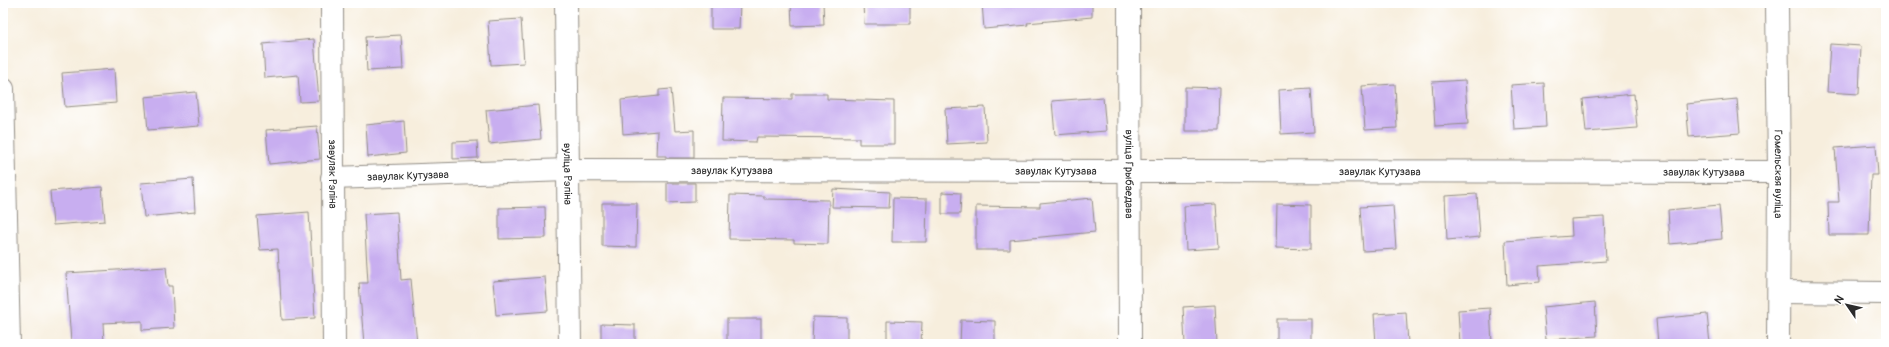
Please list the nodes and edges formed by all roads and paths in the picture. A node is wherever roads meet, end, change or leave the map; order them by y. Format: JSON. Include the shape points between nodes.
{"nodes":[{"id":1,"x":332,"y":3,"type":"edge"},
{"id":2,"x":566,"y":3,"type":"edge"},
{"id":3,"x":1129,"y":3,"type":"edge"},
{"id":4,"x":1777,"y":3,"type":"edge"},
{"id":5,"x":3,"y":89,"type":"edge"},
{"id":6,"x":567,"y":170,"type":"junction"},
{"id":7,"x":1130,"y":171,"type":"junction"},
{"id":8,"x":1779,"y":172,"type":"junction"},
{"id":9,"x":332,"y":178,"type":"junction"},
{"id":10,"x":1778,"y":292,"type":"junction"},
{"id":11,"x":1886,"y":293,"type":"edge"},
{"id":12,"x":8,"y":344,"type":"edge"},
{"id":13,"x":334,"y":344,"type":"edge"},
{"id":14,"x":570,"y":344,"type":"edge"},
{"id":15,"x":1130,"y":344,"type":"edge"},
{"id":16,"x":1778,"y":344,"type":"edge"}],
"edges":[{"from":1,"to":9,"type":"street","name":"завулак Рэпіна"},
{"from":2,"to":6,"type":"street","name":"вуліца Рэпіна"},
{"from":3,"to":7,"type":"street","name":"вуліца Грыбаедава"},
{"from":4,"to":8,"type":"street","name":"Гомельская вуліца"},
{"from":5,"to":12,"type":"street"},
{"from":6,"to":7,"type":"street","name":"завулак Кутузава"},
{"from":6,"to":9,"type":"street","name":"завулак Кутузава"},
{"from":6,"to":14,"type":"street","name":"вуліца Рэпіна"},
{"from":7,"to":8,"type":"street","name":"завулак Кутузава"},
{"from":7,"to":15,"type":"street","name":"вуліца Грыбаедава"},
{"from":8,"to":10,"type":"street","name":"Гомельская вуліца"},
{"from":9,"to":13,"type":"street","name":"завулак Рэпіна"},
{"from":10,"to":11,"type":"street"},
{"from":10,"to":16,"type":"street","name":"Гомельская вуліца"}]}
